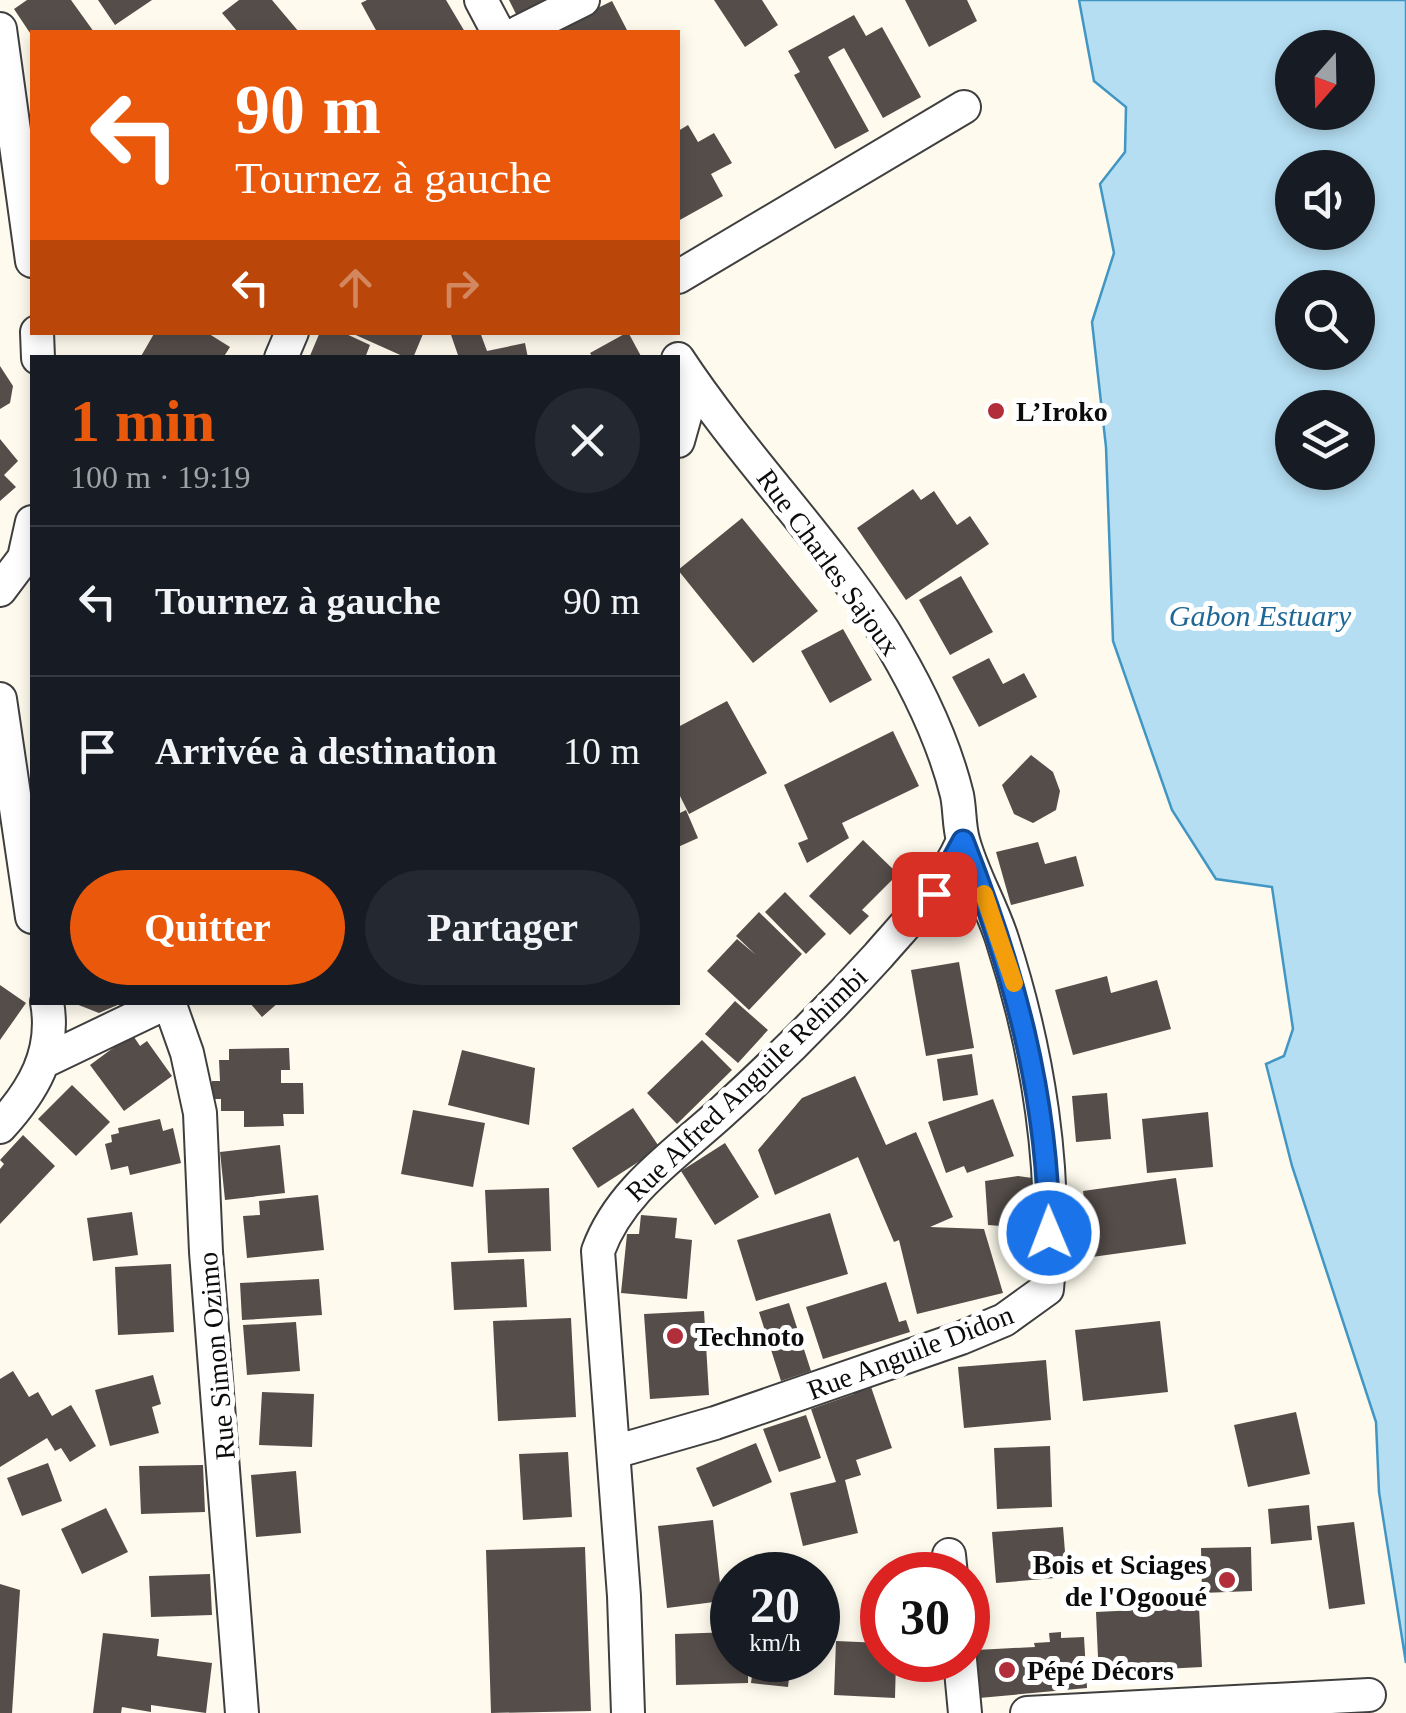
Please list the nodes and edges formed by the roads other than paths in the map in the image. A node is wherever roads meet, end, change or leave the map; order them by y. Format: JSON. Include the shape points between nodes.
{"nodes":[{"id":1,"x":481,"y":0,"type":"edge"},
{"id":2,"x":583,"y":0,"type":"edge"},
{"id":3,"x":0,"y":29,"type":"edge"},
{"id":4,"x":497,"y":30,"type":"edge"},
{"id":5,"x":523,"y":30,"type":"edge"},
{"id":6,"x":964,"y":107,"type":"dead end"},
{"id":7,"x":30,"y":246,"type":"edge"},
{"id":8,"x":680,"y":276,"type":"edge"},
{"id":9,"x":683,"y":367,"type":"edge"},
{"id":10,"x":680,"y":411,"type":"edge"},
{"id":11,"x":28,"y":557,"type":"edge"},
{"id":12,"x":0,"y":590,"type":"edge"},
{"id":13,"x":0,"y":698,"type":"edge"},
{"id":14,"x":963,"y":841,"type":"junction"},
{"id":15,"x":30,"y":903,"type":"edge"},
{"id":16,"x":47,"y":1005,"type":"edge"},
{"id":17,"x":162,"y":1005,"type":"edge"},
{"id":18,"x":169,"y":1005,"type":"edge"},
{"id":19,"x":44,"y":1061,"type":"junction"},
{"id":20,"x":0,"y":1127,"type":"edge"},
{"id":21,"x":614,"y":1452,"type":"junction"},
{"id":22,"x":962,"y":1682,"type":"edge"},
{"id":23,"x":1370,"y":1696,"type":"dead end"},
{"id":24,"x":242,"y":1713,"type":"edge"},
{"id":25,"x":628,"y":1713,"type":"edge"},
{"id":26,"x":965,"y":1713,"type":"edge"},
{"id":27,"x":1026,"y":1713,"type":"edge"}],
"edges":[{"from":1,"to":4,"type":"street"},
{"from":2,"to":5,"type":"street"},
{"from":3,"to":7,"type":"street"},
{"from":6,"to":8,"type":"street"},
{"from":9,"to":10,"type":"street"},
{"from":9,"to":14,"type":"street","name":"Rue Charles Sajoux","via":[[885,634],[940,744]]},
{"from":11,"to":12,"type":"street"},
{"from":13,"to":15,"type":"street"},
{"from":14,"to":21,"type":"street","name":"Rue Alfred Anguile Rehimbi","via":[[947,877],[816,1024],[610,1218],[598,1251]]},
{"from":14,"to":21,"type":"street","name":"Rue Anguile Didon","via":[[1002,937],[1032,1058],[1049,1186],[1046,1289],[1004,1320],[961,1338]]},
{"from":16,"to":19,"type":"street"},
{"from":17,"to":19,"type":"street"},
{"from":18,"to":24,"type":"street","name":"Rue Simon Ozimo","via":[[200,1113]]},
{"from":19,"to":20,"type":"street","via":[[28,1095]]},
{"from":21,"to":25,"type":"street","name":"Rue Alfred Anguile Rehimbi"},
{"from":22,"to":26,"type":"street"},
{"from":23,"to":27,"type":"street"}]}
